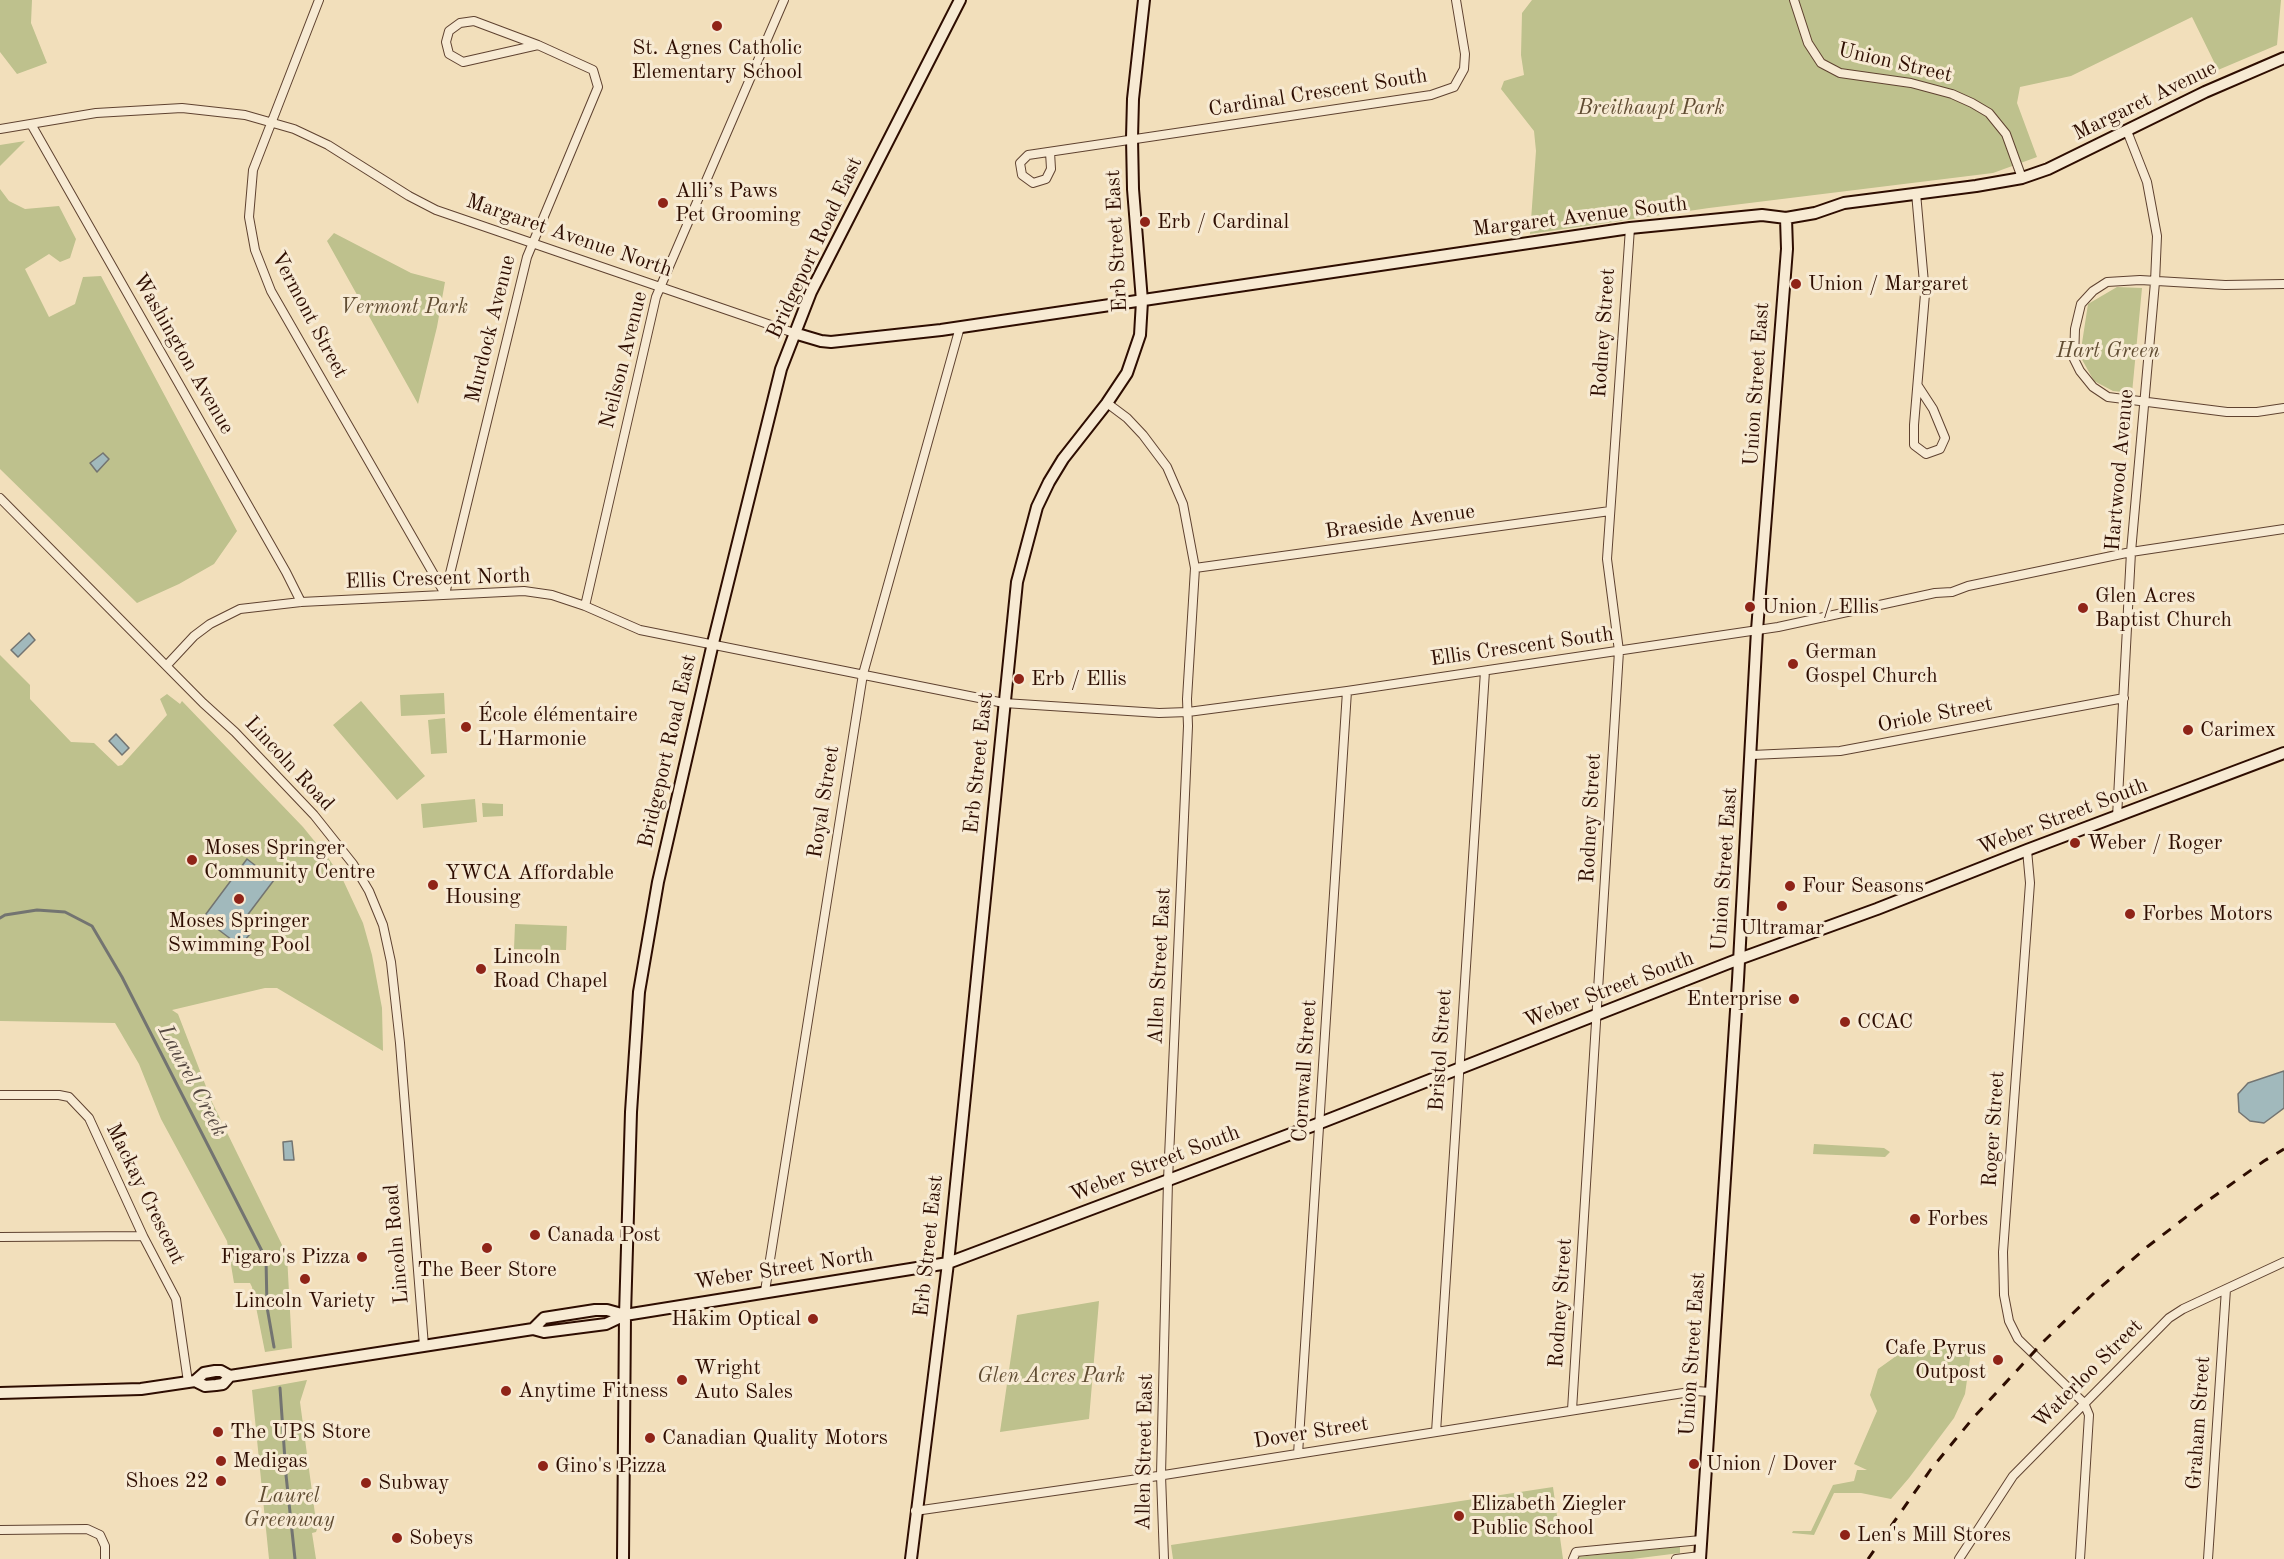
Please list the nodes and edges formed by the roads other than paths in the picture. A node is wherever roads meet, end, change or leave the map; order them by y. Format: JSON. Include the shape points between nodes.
{"nodes":[{"id":1,"x":320,"y":0,"type":"edge"},
{"id":2,"x":784,"y":0,"type":"edge"},
{"id":3,"x":960,"y":0,"type":"edge"},
{"id":4,"x":1144,"y":0,"type":"edge"},
{"id":5,"x":1456,"y":0,"type":"edge"},
{"id":6,"x":1794,"y":0,"type":"edge"},
{"id":7,"x":538,"y":45,"type":"junction"},
{"id":8,"x":2284,"y":57,"type":"edge"},
{"id":9,"x":270,"y":122,"type":"junction"},
{"id":10,"x":31,"y":124,"type":"junction"},
{"id":11,"x":0,"y":129,"type":"edge"},
{"id":12,"x":2127,"y":131,"type":"junction"},
{"id":13,"x":1132,"y":138,"type":"junction"},
{"id":14,"x":1050,"y":152,"type":"junction"},
{"id":15,"x":2022,"y":178,"type":"junction"},
{"id":16,"x":1916,"y":193,"type":"junction"},
{"id":17,"x":1786,"y":218,"type":"junction"},
{"id":18,"x":1630,"y":228,"type":"junction"},
{"id":19,"x":532,"y":243,"type":"junction"},
{"id":20,"x":2156,"y":282,"type":"junction"},
{"id":21,"x":2284,"y":284,"type":"edge"},
{"id":22,"x":660,"y":288,"type":"junction"},
{"id":23,"x":1142,"y":300,"type":"junction"},
{"id":24,"x":960,"y":327,"type":"junction"},
{"id":25,"x":794,"y":333,"type":"junction"},
{"id":26,"x":1918,"y":386,"type":"junction"},
{"id":27,"x":1107,"y":403,"type":"junction"},
{"id":28,"x":2144,"y":403,"type":"junction"},
{"id":29,"x":2284,"y":408,"type":"edge"},
{"id":30,"x":0,"y":498,"type":"edge"},
{"id":31,"x":1610,"y":511,"type":"junction"},
{"id":32,"x":2284,"y":529,"type":"edge"},
{"id":33,"x":2131,"y":552,"type":"junction"},
{"id":34,"x":1195,"y":568,"type":"junction"},
{"id":35,"x":445,"y":594,"type":"junction"},
{"id":36,"x":301,"y":602,"type":"junction"},
{"id":37,"x":585,"y":606,"type":"junction"},
{"id":38,"x":1757,"y":630,"type":"junction"},
{"id":39,"x":712,"y":643,"type":"junction"},
{"id":40,"x":1619,"y":651,"type":"junction"},
{"id":41,"x":167,"y":665,"type":"junction"},
{"id":42,"x":1485,"y":671,"type":"junction"},
{"id":43,"x":863,"y":674,"type":"junction"},
{"id":44,"x":1347,"y":691,"type":"junction"},
{"id":45,"x":2124,"y":698,"type":"junction"},
{"id":46,"x":1004,"y":703,"type":"junction"},
{"id":47,"x":1188,"y":712,"type":"junction"},
{"id":48,"x":2284,"y":753,"type":"edge"},
{"id":49,"x":1752,"y":755,"type":"junction"},
{"id":50,"x":2117,"y":817,"type":"junction"},
{"id":51,"x":2027,"y":850,"type":"junction"},
{"id":52,"x":1739,"y":960,"type":"junction"},
{"id":53,"x":1597,"y":1016,"type":"junction"},
{"id":54,"x":1458,"y":1069,"type":"junction"},
{"id":55,"x":0,"y":1095,"type":"edge"},
{"id":56,"x":1320,"y":1123,"type":"junction"},
{"id":57,"x":1168,"y":1180,"type":"junction"},
{"id":58,"x":143,"y":1236,"type":"junction"},
{"id":59,"x":0,"y":1237,"type":"edge"},
{"id":60,"x":2284,"y":1262,"type":"edge"},
{"id":61,"x":948,"y":1263,"type":"junction"},
{"id":62,"x":2226,"y":1289,"type":"junction"},
{"id":63,"x":765,"y":1291,"type":"junction"},
{"id":64,"x":625,"y":1315,"type":"junction"},
{"id":65,"x":424,"y":1346,"type":"junction"},
{"id":66,"x":191,"y":1382,"type":"junction"},
{"id":67,"x":1711,"y":1392,"type":"junction"},
{"id":68,"x":0,"y":1393,"type":"edge"},
{"id":69,"x":2084,"y":1403,"type":"junction"},
{"id":70,"x":1572,"y":1410,"type":"junction"},
{"id":71,"x":1436,"y":1432,"type":"junction"},
{"id":72,"x":1298,"y":1454,"type":"junction"},
{"id":73,"x":1161,"y":1475,"type":"junction"},
{"id":74,"x":915,"y":1511,"type":"junction"},
{"id":75,"x":0,"y":1530,"type":"edge"},
{"id":76,"x":1701,"y":1540,"type":"junction"},
{"id":77,"x":1700,"y":1558,"type":"edge"},
{"id":78,"x":105,"y":1559,"type":"edge"},
{"id":79,"x":623,"y":1559,"type":"edge"},
{"id":80,"x":911,"y":1559,"type":"edge"},
{"id":81,"x":1164,"y":1559,"type":"edge"},
{"id":82,"x":1573,"y":1559,"type":"edge"},
{"id":83,"x":1676,"y":1559,"type":"edge"},
{"id":84,"x":1959,"y":1559,"type":"edge"},
{"id":85,"x":2080,"y":1559,"type":"edge"},
{"id":86,"x":2208,"y":1559,"type":"edge"}],
"edges":[{"from":1,"to":9,"type":"street","name":"Vermont Street"},
{"from":2,"to":22,"type":"street","name":"Neilson Avenue"},
{"from":3,"to":25,"type":"main road","name":"Bridgeport Road East","via":[[811,292]]},
{"from":4,"to":13,"type":"main road","name":"Erb Street East"},
{"from":5,"to":13,"type":"street","name":"Cardinal Crescent South","via":[[1465,54],[1464,69],[1454,87],[1431,95]]},
{"from":6,"to":15,"type":"street","name":"Union Street","via":[[1808,44],[1821,63],[1840,73],[1911,83],[1972,103],[1989,113],[2006,134]]},
{"from":7,"to":7,"type":"street","name":"Murdock Avenue","via":[[474,21],[460,23],[448,31],[446,42],[448,54],[463,62]]},
{"from":7,"to":19,"type":"street","name":"Murdock Avenue","via":[[593,70],[598,87]]},
{"from":8,"to":12,"type":"main road","name":"Margaret Avenue"},
{"from":9,"to":10,"type":"street","name":"Margaret Avenue North","via":[[216,110],[182,108],[96,113]]},
{"from":9,"to":19,"type":"street","name":"Margaret Avenue North","via":[[328,145],[436,210]]},
{"from":9,"to":35,"type":"street","name":"Vermont Street","via":[[252,170],[249,217],[255,250],[271,291]]},
{"from":10,"to":11,"type":"street","name":"Margaret Avenue North"},
{"from":10,"to":36,"type":"street","name":"Washington Avenue"},
{"from":12,"to":15,"type":"main road","name":"Margaret Avenue"},
{"from":12,"to":20,"type":"street","name":"Hartwood Avenue","via":[[2147,182],[2157,236]]},
{"from":13,"to":14,"type":"street"},
{"from":13,"to":23,"type":"main road","name":"Erb Street East"},
{"from":14,"to":14,"type":"street","via":[[1028,155],[1020,163],[1022,175],[1033,183],[1046,179],[1051,169]]},
{"from":15,"to":16,"type":"main road","name":"Margaret Avenue South"},
{"from":16,"to":17,"type":"main road","name":"Margaret Avenue South","via":[[1844,203]]},
{"from":16,"to":26,"type":"street","via":[[1925,294]]},
{"from":17,"to":18,"type":"main road","name":"Margaret Avenue South","via":[[1762,215]]},
{"from":17,"to":38,"type":"main road","name":"Union Street East"},
{"from":18,"to":23,"type":"main road","name":"Margaret Avenue South"},
{"from":18,"to":31,"type":"street","name":"Rodney Street"},
{"from":19,"to":22,"type":"street","name":"Margaret Avenue North"},
{"from":19,"to":35,"type":"street","name":"Murdock Avenue"},
{"from":20,"to":21,"type":"street"},
{"from":20,"to":28,"type":"street","name":"Hartwood Avenue"},
{"from":20,"to":28,"type":"street","via":[[2107,282],[2081,304],[2074,329],[2074,359],[2093,387],[2108,397]]},
{"from":22,"to":25,"type":"street","name":"Margaret Avenue North"},
{"from":22,"to":37,"type":"street","name":"Neilson Avenue"},
{"from":23,"to":24,"type":"main road","name":"Margaret Avenue North"},
{"from":23,"to":27,"type":"main road","name":"Erb Street East","via":[[1134,357]]},
{"from":24,"to":25,"type":"main road","name":"Margaret Avenue North","via":[[831,342]]},
{"from":24,"to":43,"type":"street","name":"Royal Street"},
{"from":25,"to":39,"type":"main road","name":"Bridgeport Road East","via":[[781,369]]},
{"from":26,"to":26,"type":"street","via":[[1914,445],[1926,454],[1940,449],[1945,438]]},
{"from":27,"to":34,"type":"street","name":"Allen Street East","via":[[1143,435],[1167,467],[1183,504]]},
{"from":27,"to":46,"type":"main road","name":"Erb Street East","via":[[1063,459],[1037,507],[1017,582]]},
{"from":28,"to":29,"type":"street","via":[[2226,412]]},
{"from":28,"to":33,"type":"street","name":"Hartwood Avenue"},
{"from":30,"to":41,"type":"street","name":"Lincoln Road"},
{"from":31,"to":34,"type":"street","name":"Braeside Avenue"},
{"from":31,"to":40,"type":"street","name":"Rodney Street","via":[[1607,559]]},
{"from":32,"to":33,"type":"street","name":"Ellis Crescent South"},
{"from":33,"to":38,"type":"street","name":"Ellis Crescent South"},
{"from":33,"to":45,"type":"street","name":"Hartwood Avenue"},
{"from":34,"to":47,"type":"street","name":"Allen Street East"},
{"from":35,"to":36,"type":"street","name":"Ellis Crescent North"},
{"from":35,"to":37,"type":"street","name":"Ellis Crescent North","via":[[524,591]]},
{"from":36,"to":41,"type":"street","name":"Ellis Crescent North","via":[[240,609],[225,615],[194,636]]},
{"from":37,"to":39,"type":"street","name":"Ellis Crescent North","via":[[640,630]]},
{"from":38,"to":40,"type":"street","name":"Ellis Crescent South"},
{"from":38,"to":49,"type":"main road","name":"Union Street East"},
{"from":39,"to":43,"type":"street","name":"Ellis Crescent North"},
{"from":39,"to":64,"type":"main road","name":"Bridgeport Road East","via":[[658,882],[639,992]]},
{"from":40,"to":42,"type":"street","name":"Ellis Crescent South"},
{"from":40,"to":53,"type":"street","name":"Rodney Street"},
{"from":41,"to":65,"type":"street","name":"Lincoln Road","via":[[314,815],[354,864],[383,925],[400,1043]]},
{"from":42,"to":44,"type":"street","name":"Ellis Crescent South"},
{"from":42,"to":54,"type":"street","name":"Bristol Street"},
{"from":43,"to":46,"type":"street","name":"Ellis Crescent North"},
{"from":43,"to":63,"type":"street","name":"Royal Street"},
{"from":44,"to":47,"type":"street","name":"Ellis Crescent South"},
{"from":44,"to":56,"type":"street","name":"Cornwall Street"},
{"from":45,"to":49,"type":"street","name":"Oriole Street","via":[[1840,751]]},
{"from":45,"to":50,"type":"street","name":"Hartwood Avenue"},
{"from":46,"to":47,"type":"street","name":"Ellis Crescent South"},
{"from":46,"to":61,"type":"main road","name":"Erb Street East"},
{"from":47,"to":57,"type":"street","name":"Allen Street East"},
{"from":48,"to":50,"type":"main road","name":"Weber Street South"},
{"from":49,"to":52,"type":"main road","name":"Union Street East"},
{"from":50,"to":51,"type":"main road","name":"Weber Street South"},
{"from":51,"to":52,"type":"main road","name":"Weber Street South"},
{"from":51,"to":69,"type":"street","name":"Roger Street","via":[[2030,883],[2003,1252],[2004,1295],[2009,1321],[2018,1339]]},
{"from":52,"to":53,"type":"main road","name":"Weber Street South"},
{"from":52,"to":67,"type":"main road","name":"Union Street East"},
{"from":53,"to":54,"type":"main road","name":"Weber Street South"},
{"from":53,"to":70,"type":"street","name":"Rodney Street"},
{"from":54,"to":56,"type":"main road","name":"Weber Street South"},
{"from":54,"to":71,"type":"street","name":"Bristol Street"},
{"from":55,"to":58,"type":"street","name":"Mackay Crescent","via":[[60,1095],[79,1106],[89,1118]]},
{"from":56,"to":57,"type":"main road","name":"Weber Street South"},
{"from":56,"to":72,"type":"street","name":"Cornwall Street"},
{"from":57,"to":61,"type":"main road","name":"Weber Street South"},
{"from":57,"to":73,"type":"street","name":"Allen Street East"},
{"from":58,"to":59,"type":"street"},
{"from":58,"to":66,"type":"street","name":"Mackay Crescent","via":[[176,1299]]},
{"from":60,"to":62,"type":"street","name":"Waterloo Street"},
{"from":61,"to":63,"type":"main road","name":"Weber Street North"},
{"from":61,"to":74,"type":"main road","name":"Erb Street East"},
{"from":62,"to":69,"type":"street","name":"Waterloo Street","via":[[2169,1318]]},
{"from":62,"to":86,"type":"street","name":"Graham Street"},
{"from":63,"to":64,"type":"main road","name":"Weber Street North"},
{"from":64,"to":65,"type":"main road","name":"Weber Street North","via":[[606,1324],[544,1332],[533,1329]]},
{"from":64,"to":79,"type":"main road","name":"Bridgeport Road East"},
{"from":65,"to":66,"type":"main road","name":"Weber Street North","via":[[230,1376],[215,1371]]},
{"from":66,"to":68,"type":"main road","name":"Weber Street North","via":[[130,1389]]},
{"from":67,"to":70,"type":"street","name":"Dover Street"},
{"from":67,"to":76,"type":"main road","name":"Union Street East"},
{"from":69,"to":84,"type":"street","name":"Waterloo Street","via":[[2013,1476]]},
{"from":69,"to":85,"type":"street","via":[[2090,1415]]},
{"from":70,"to":71,"type":"street","name":"Dover Street"},
{"from":71,"to":72,"type":"street","name":"Dover Street"},
{"from":72,"to":73,"type":"street","name":"Dover Street"},
{"from":73,"to":74,"type":"street","name":"Dover Street"},
{"from":73,"to":81,"type":"street","name":"Allen Street East"},
{"from":74,"to":80,"type":"main road","name":"Erb Street East"},
{"from":75,"to":78,"type":"street","via":[[87,1529],[100,1535]]},
{"from":76,"to":77,"type":"main road","name":"Union Street East"},
{"from":76,"to":82,"type":"street","via":[[1576,1552]]},
{"from":77,"to":83,"type":"street"}]}
